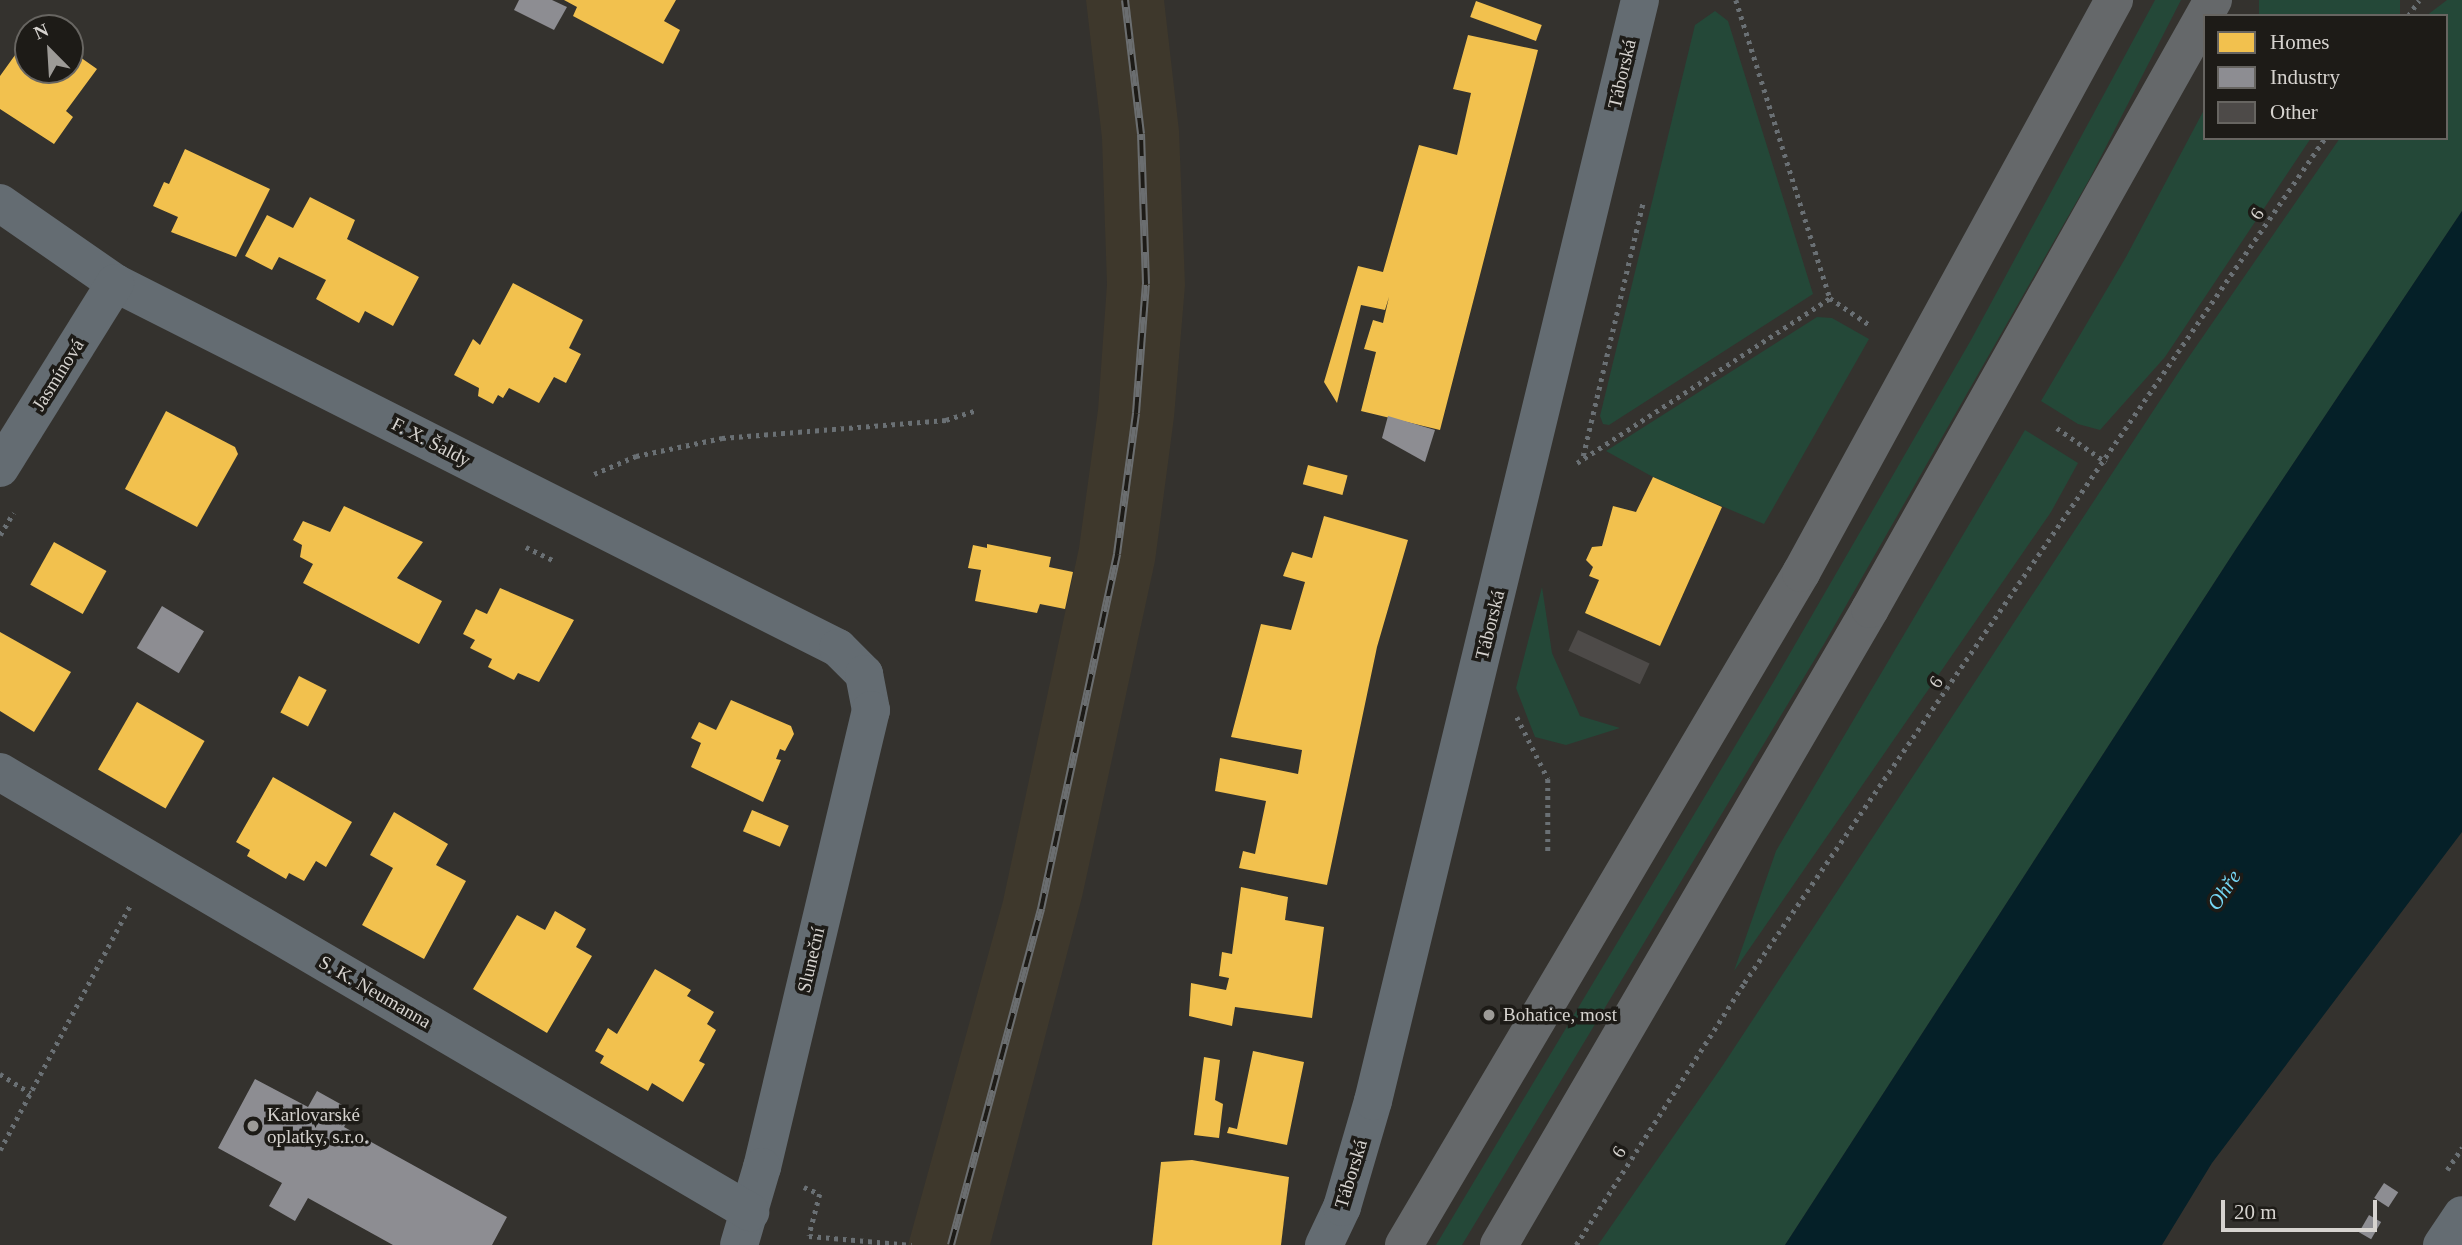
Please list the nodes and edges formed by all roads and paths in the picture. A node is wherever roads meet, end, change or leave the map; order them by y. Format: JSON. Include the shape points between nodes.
{"nodes":[{"id":1,"x":1640,"y":0,"type":"edge"},
{"id":2,"x":1736,"y":0,"type":"edge"},
{"id":3,"x":2114,"y":0,"type":"edge"},
{"id":4,"x":2203,"y":18,"type":"edge"},
{"id":5,"x":2324,"y":140,"type":"edge"},
{"id":6,"x":1646,"y":188,"type":"dead end"},
{"id":7,"x":0,"y":203,"type":"edge"},
{"id":8,"x":115,"y":283,"type":"junction"},
{"id":9,"x":1830,"y":298,"type":"junction"},
{"id":10,"x":1871,"y":326,"type":"dead end"},
{"id":11,"x":977,"y":410,"type":"dead end"},
{"id":12,"x":2057,"y":428,"type":"dead end"},
{"id":13,"x":1583,"y":456,"type":"junction"},
{"id":14,"x":2106,"y":463,"type":"junction"},
{"id":15,"x":1574,"y":466,"type":"dead end"},
{"id":16,"x":0,"y":468,"type":"edge"},
{"id":17,"x":555,"y":505,"type":"junction"},
{"id":18,"x":14,"y":511,"type":"dead end"},
{"id":19,"x":0,"y":535,"type":"edge"},
{"id":20,"x":514,"y":541,"type":"dead end"},
{"id":21,"x":564,"y":565,"type":"dead end"},
{"id":22,"x":864,"y":674,"type":"joint"},
{"id":23,"x":1514,"y":706,"type":"dead end"},
{"id":24,"x":0,"y":772,"type":"edge"},
{"id":25,"x":1548,"y":852,"type":"dead end"},
{"id":26,"x":136,"y":894,"type":"dead end"},
{"id":27,"x":0,"y":1074,"type":"edge"},
{"id":28,"x":30,"y":1093,"type":"junction"},
{"id":29,"x":0,"y":1150,"type":"edge"},
{"id":30,"x":762,"y":1167,"type":"junction"},
{"id":31,"x":2462,"y":1215,"type":"edge"},
{"id":32,"x":744,"y":1228,"type":"edge"},
{"id":33,"x":912,"y":1245,"type":"edge"},
{"id":34,"x":1324,"y":1245,"type":"edge"},
{"id":35,"x":1404,"y":1245,"type":"edge"},
{"id":36,"x":1499,"y":1245,"type":"edge"},
{"id":37,"x":1576,"y":1245,"type":"edge"},
{"id":38,"x":2442,"y":1245,"type":"edge"}],
"edges":[{"from":1,"to":34,"type":"street","name":"Táborská","via":[[1373,1101],[1342,1207]]},
{"from":2,"to":9,"type":"path"},
{"from":3,"to":35,"type":"highway","via":[[1801,573]]},
{"from":4,"to":36,"type":"highway","via":[[1870,609]]},
{"from":5,"to":14,"type":"path","name":"6"},
{"from":6,"to":13,"type":"path"},
{"from":7,"to":8,"type":"street","name":"F. X. Šaldy"},
{"from":8,"to":16,"type":"street","name":"Jasmínová"},
{"from":8,"to":17,"type":"street","name":"F. X. Šaldy"},
{"from":9,"to":10,"type":"path"},
{"from":9,"to":13,"type":"path"},
{"from":11,"to":17,"type":"path","via":[[946,420],[722,438],[636,456],[597,471]]},
{"from":12,"to":14,"type":"path"},
{"from":13,"to":15,"type":"path"},
{"from":14,"to":37,"type":"path","name":"6","via":[[1744,983]]},
{"from":17,"to":22,"type":"street","name":"F. X. Šaldy","via":[[838,648]]},
{"from":18,"to":19,"type":"path"},
{"from":20,"to":21,"type":"path"},
{"from":22,"to":30,"type":"street","name":"Sluneční","via":[[871,710]]},
{"from":23,"to":25,"type":"path","via":[[1548,779]]},
{"from":24,"to":32,"type":"street","name":"S. K. Neumanna"},
{"from":26,"to":28,"type":"path"},
{"from":27,"to":28,"type":"path"},
{"from":28,"to":29,"type":"path"},
{"from":30,"to":32,"type":"street","name":"Sluneční"},
{"from":30,"to":33,"type":"path","via":[[820,1194],[808,1236]]},
{"from":31,"to":38,"type":"street"}]}
